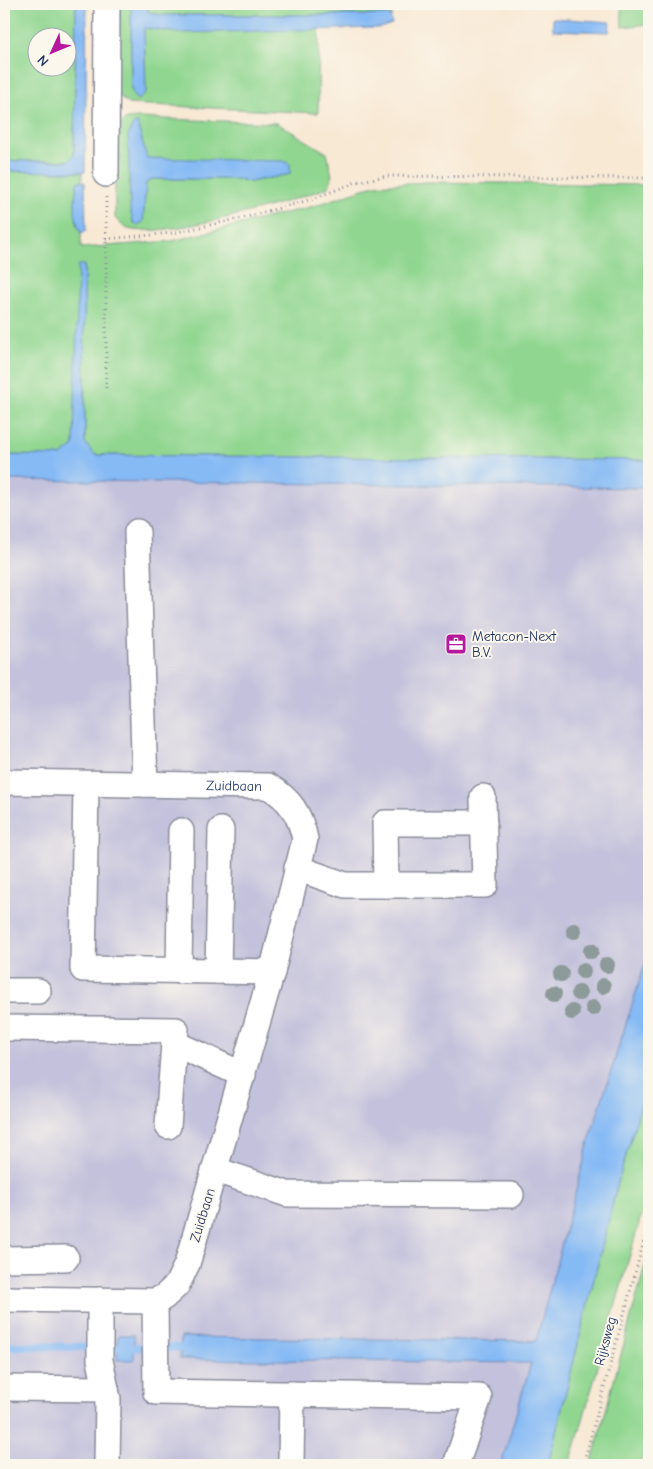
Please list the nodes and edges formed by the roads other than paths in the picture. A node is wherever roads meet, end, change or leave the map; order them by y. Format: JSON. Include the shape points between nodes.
{"nodes":[{"id":1,"x":107,"y":4,"type":"edge"},
{"id":2,"x":106,"y":174,"type":"road end"},
{"id":3,"x":137,"y":532,"type":"dead end"},
{"id":4,"x":4,"y":782,"type":"edge"},
{"id":5,"x":86,"y":784,"type":"junction"},
{"id":6,"x":145,"y":784,"type":"junction"},
{"id":7,"x":483,"y":797,"type":"dead end"},
{"id":8,"x":484,"y":823,"type":"junction"},
{"id":9,"x":221,"y":830,"type":"dead end"},
{"id":10,"x":181,"y":831,"type":"dead end"},
{"id":11,"x":297,"y":868,"type":"junction"},
{"id":12,"x":386,"y":885,"type":"junction"},
{"id":13,"x":179,"y":971,"type":"junction"},
{"id":14,"x":218,"y":972,"type":"junction"},
{"id":15,"x":272,"y":972,"type":"junction"},
{"id":16,"x":4,"y":991,"type":"edge"},
{"id":17,"x":38,"y":991,"type":"dead end"},
{"id":18,"x":4,"y":1028,"type":"edge"},
{"id":19,"x":174,"y":1043,"type":"junction"},
{"id":20,"x":243,"y":1075,"type":"junction"},
{"id":21,"x":168,"y":1126,"type":"dead end"},
{"id":22,"x":216,"y":1170,"type":"junction"},
{"id":23,"x":511,"y":1195,"type":"dead end"},
{"id":24,"x":66,"y":1258,"type":"dead end"},
{"id":25,"x":4,"y":1259,"type":"edge"},
{"id":26,"x":4,"y":1299,"type":"edge"},
{"id":27,"x":100,"y":1300,"type":"junction"},
{"id":28,"x":155,"y":1301,"type":"junction"},
{"id":29,"x":4,"y":1388,"type":"edge"},
{"id":30,"x":106,"y":1389,"type":"junction"},
{"id":31,"x":292,"y":1394,"type":"junction"},
{"id":32,"x":107,"y":1465,"type":"edge"},
{"id":33,"x":291,"y":1465,"type":"edge"},
{"id":34,"x":456,"y":1465,"type":"edge"}],
"edges":[{"from":1,"to":2,"type":"street"},
{"from":3,"to":6,"type":"street"},
{"from":4,"to":5,"type":"street","name":"Zuidbaan"},
{"from":5,"to":6,"type":"street","name":"Zuidbaan"},
{"from":5,"to":13,"type":"street","via":[[83,969]]},
{"from":6,"to":11,"type":"street","name":"Zuidbaan","via":[[268,786],[280,794],[301,819],[304,840]]},
{"from":7,"to":8,"type":"street"},
{"from":8,"to":12,"type":"street","via":[[484,885]]},
{"from":8,"to":12,"type":"street","via":[[385,824]]},
{"from":9,"to":14,"type":"street"},
{"from":10,"to":13,"type":"street"},
{"from":11,"to":12,"type":"street","via":[[345,885]]},
{"from":11,"to":15,"type":"street","name":"Zuidbaan"},
{"from":13,"to":14,"type":"street"},
{"from":14,"to":15,"type":"street"},
{"from":15,"to":20,"type":"street","name":"Zuidbaan"},
{"from":16,"to":17,"type":"street"},
{"from":18,"to":19,"type":"street","via":[[176,1030]]},
{"from":19,"to":20,"type":"street"},
{"from":19,"to":21,"type":"street"},
{"from":20,"to":22,"type":"street","name":"Zuidbaan"},
{"from":22,"to":23,"type":"street","via":[[287,1194]]},
{"from":22,"to":28,"type":"street","name":"Zuidbaan","via":[[185,1270],[170,1292]]},
{"from":24,"to":25,"type":"street"},
{"from":26,"to":27,"type":"street"},
{"from":27,"to":28,"type":"street"},
{"from":27,"to":30,"type":"street","via":[[100,1360]]},
{"from":28,"to":31,"type":"street","via":[[156,1392]]},
{"from":29,"to":30,"type":"street"},
{"from":30,"to":32,"type":"street"},
{"from":31,"to":33,"type":"street"},
{"from":31,"to":34,"type":"street","via":[[479,1397]]}]}
